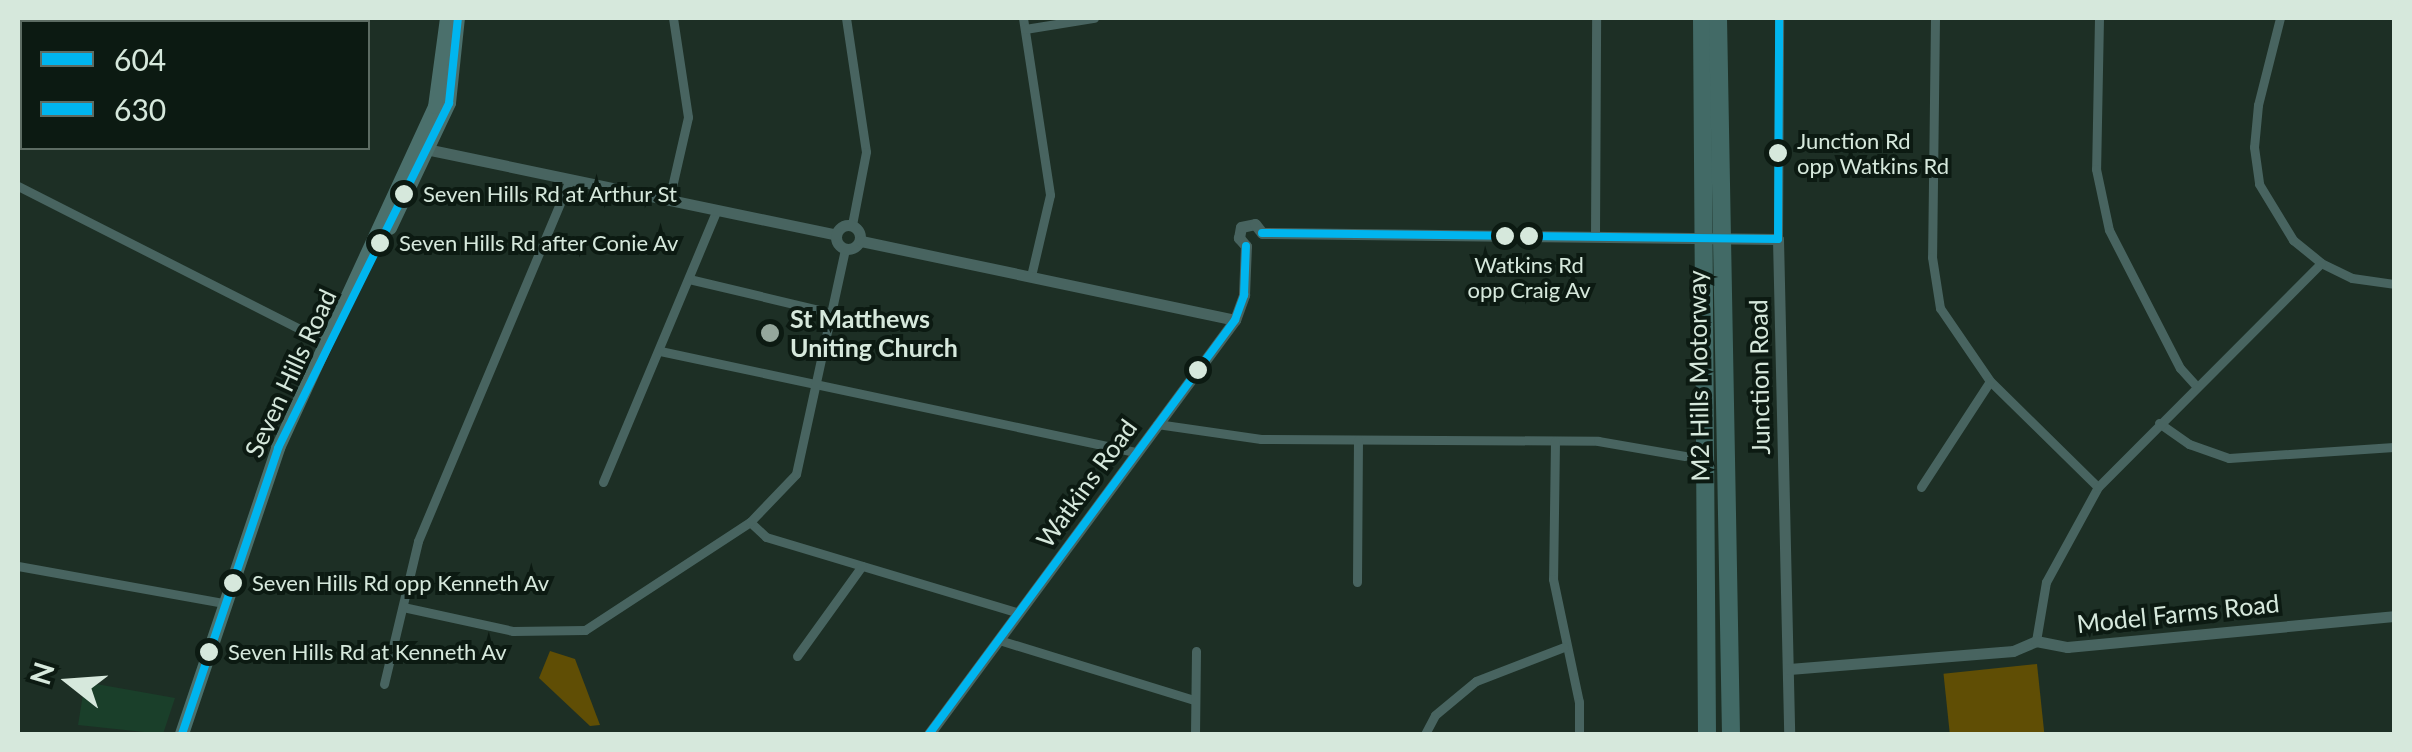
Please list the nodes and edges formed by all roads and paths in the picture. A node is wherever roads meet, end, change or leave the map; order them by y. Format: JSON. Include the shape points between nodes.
{"nodes":[{"id":1,"x":447,"y":18,"type":"edge"},
{"id":2,"x":458,"y":18,"type":"edge"},
{"id":3,"x":672,"y":18,"type":"edge"},
{"id":4,"x":846,"y":18,"type":"edge"},
{"id":5,"x":1023,"y":18,"type":"edge"},
{"id":6,"x":1094,"y":18,"type":"edge"},
{"id":7,"x":1596,"y":18,"type":"edge"},
{"id":8,"x":1689,"y":18,"type":"edge"},
{"id":9,"x":1702,"y":18,"type":"edge"},
{"id":10,"x":1718,"y":18,"type":"edge"},
{"id":11,"x":1729,"y":18,"type":"edge"},
{"id":12,"x":1778,"y":18,"type":"edge"},
{"id":13,"x":1935,"y":18,"type":"edge"},
{"id":14,"x":2098,"y":18,"type":"edge"},
{"id":15,"x":2280,"y":18,"type":"edge"},
{"id":16,"x":1025,"y":29,"type":"junction"},
{"id":17,"x":422,"y":149,"type":"junction"},
{"id":18,"x":1704,"y":160,"type":"junction"},
{"id":19,"x":570,"y":180,"type":"junction"},
{"id":20,"x":18,"y":186,"type":"edge"},
{"id":21,"x":669,"y":200,"type":"junction"},
{"id":22,"x":1721,"y":200,"type":"junction"},
{"id":23,"x":717,"y":210,"type":"junction"},
{"id":24,"x":852,"y":226,"type":"junction"},
{"id":25,"x":1262,"y":233,"type":"junction"},
{"id":26,"x":836,"y":235,"type":"junction"},
{"id":27,"x":1595,"y":236,"type":"junction"},
{"id":28,"x":1778,"y":239,"type":"junction"},
{"id":29,"x":860,"y":240,"type":"junction"},
{"id":30,"x":1246,"y":246,"type":"junction"},
{"id":31,"x":845,"y":250,"type":"junction"},
{"id":32,"x":2320,"y":263,"type":"junction"},
{"id":33,"x":1031,"y":276,"type":"junction"},
{"id":34,"x":688,"y":279,"type":"junction"},
{"id":35,"x":2394,"y":284,"type":"edge"},
{"id":36,"x":832,"y":313,"type":"junction"},
{"id":37,"x":1235,"y":320,"type":"junction"},
{"id":38,"x":327,"y":343,"type":"junction"},
{"id":39,"x":660,"y":351,"type":"junction"},
{"id":40,"x":1990,"y":380,"type":"junction"},
{"id":41,"x":817,"y":386,"type":"junction"},
{"id":42,"x":2196,"y":386,"type":"junction"},
{"id":43,"x":2159,"y":423,"type":"junction"},
{"id":44,"x":1157,"y":424,"type":"junction"},
{"id":45,"x":1358,"y":440,"type":"junction"},
{"id":46,"x":1555,"y":440,"type":"junction"},
{"id":47,"x":2394,"y":447,"type":"edge"},
{"id":48,"x":1136,"y":452,"type":"junction"},
{"id":49,"x":1684,"y":456,"type":"dead end"},
{"id":50,"x":603,"y":482,"type":"dead end"},
{"id":51,"x":2098,"y":486,"type":"junction"},
{"id":52,"x":1921,"y":487,"type":"dead end"},
{"id":53,"x":750,"y":522,"type":"junction"},
{"id":54,"x":18,"y":566,"type":"edge"},
{"id":55,"x":862,"y":566,"type":"junction"},
{"id":56,"x":1357,"y":582,"type":"dead end"},
{"id":57,"x":223,"y":604,"type":"junction"},
{"id":58,"x":403,"y":608,"type":"junction"},
{"id":59,"x":1019,"y":613,"type":"junction"},
{"id":60,"x":2394,"y":616,"type":"edge"},
{"id":61,"x":999,"y":640,"type":"junction"},
{"id":62,"x":2036,"y":642,"type":"junction"},
{"id":63,"x":1564,"y":647,"type":"junction"},
{"id":64,"x":1196,"y":650,"type":"dead end"},
{"id":65,"x":797,"y":656,"type":"dead end"},
{"id":66,"x":1789,"y":669,"type":"junction"},
{"id":67,"x":384,"y":684,"type":"dead end"},
{"id":68,"x":1194,"y":700,"type":"junction"},
{"id":69,"x":182,"y":734,"type":"edge"},
{"id":70,"x":929,"y":734,"type":"edge"},
{"id":71,"x":1195,"y":734,"type":"edge"},
{"id":72,"x":1425,"y":734,"type":"edge"},
{"id":73,"x":1580,"y":734,"type":"edge"},
{"id":74,"x":1707,"y":734,"type":"edge"},
{"id":75,"x":1731,"y":734,"type":"edge"},
{"id":76,"x":1789,"y":734,"type":"edge"}],
"edges":[{"from":1,"to":17,"type":"main road","name":"Seven Hills Road","via":[[444,72]]},
{"from":2,"to":17,"type":"main road","name":"Seven Hills Road","via":[[454,82]]},
{"from":3,"to":21,"type":"street","via":[[688,117]]},
{"from":4,"to":24,"type":"street","via":[[866,152]]},
{"from":5,"to":16,"type":"street"},
{"from":6,"to":16,"type":"street"},
{"from":7,"to":27,"type":"street"},
{"from":8,"to":18,"type":"highway"},
{"from":9,"to":18,"type":"highway","name":"M2 Hills Motorway"},
{"from":10,"to":22,"type":"highway","name":"M2 Hills Motorway"},
{"from":11,"to":22,"type":"highway"},
{"from":12,"to":28,"type":"street","name":"Junction Road"},
{"from":13,"to":40,"type":"street","via":[[1934,283],[1949,329]]},
{"from":14,"to":42,"type":"street","via":[[2096,169],[2109,230],[2128,276]]},
{"from":15,"to":32,"type":"street","via":[[2258,105],[2254,147],[2260,184],[2294,240]]},
{"from":16,"to":33,"type":"street","via":[[1050,195]]},
{"from":17,"to":19,"type":"street"},
{"from":17,"to":38,"type":"main road","name":"Seven Hills Road"},
{"from":18,"to":74,"type":"highway","name":"M2 Hills Motorway"},
{"from":19,"to":21,"type":"street"},
{"from":19,"to":58,"type":"street","via":[[418,541]]},
{"from":20,"to":38,"type":"street"},
{"from":21,"to":23,"type":"street"},
{"from":22,"to":75,"type":"highway","name":"M2 Hills Motorway"},
{"from":23,"to":26,"type":"street"},
{"from":23,"to":34,"type":"street"},
{"from":24,"to":26,"type":"street"},
{"from":24,"to":29,"type":"street"},
{"from":25,"to":27,"type":"street"},
{"from":25,"to":30,"type":"street","via":[[1258,244]]},
{"from":25,"to":30,"type":"street","via":[[1252,223],[1241,227]]},
{"from":26,"to":31,"type":"street"},
{"from":27,"to":28,"type":"street"},
{"from":28,"to":66,"type":"street","name":"Junction Road"},
{"from":29,"to":31,"type":"street"},
{"from":29,"to":33,"type":"street"},
{"from":30,"to":37,"type":"street","name":"Watkins Road","via":[[1244,295]]},
{"from":31,"to":36,"type":"street"},
{"from":32,"to":35,"type":"street","via":[[2352,278]]},
{"from":32,"to":42,"type":"street"},
{"from":33,"to":37,"type":"street"},
{"from":34,"to":36,"type":"street"},
{"from":34,"to":39,"type":"street"},
{"from":36,"to":41,"type":"street"},
{"from":37,"to":44,"type":"street","name":"Watkins Road"},
{"from":38,"to":57,"type":"main road","name":"Seven Hills Road","via":[[278,448]]},
{"from":39,"to":41,"type":"street"},
{"from":39,"to":50,"type":"street"},
{"from":40,"to":51,"type":"street"},
{"from":40,"to":52,"type":"street"},
{"from":41,"to":48,"type":"street"},
{"from":41,"to":53,"type":"street","via":[[796,474]]},
{"from":42,"to":43,"type":"street"},
{"from":43,"to":47,"type":"street","via":[[2189,444],[2228,458]]},
{"from":43,"to":51,"type":"street"},
{"from":44,"to":45,"type":"street","via":[[1261,439]]},
{"from":44,"to":48,"type":"street","name":"Watkins Road"},
{"from":45,"to":46,"type":"street"},
{"from":45,"to":56,"type":"street"},
{"from":46,"to":49,"type":"street"},
{"from":46,"to":63,"type":"street","via":[[1553,579]]},
{"from":48,"to":59,"type":"street","name":"Watkins Road"},
{"from":51,"to":62,"type":"street","via":[[2051,570]]},
{"from":53,"to":55,"type":"street","via":[[766,537]]},
{"from":53,"to":58,"type":"street","via":[[585,630],[512,632]]},
{"from":54,"to":57,"type":"street"},
{"from":55,"to":59,"type":"street"},
{"from":55,"to":65,"type":"street"},
{"from":57,"to":69,"type":"main road","name":"Seven Hills Road"},
{"from":58,"to":67,"type":"street"},
{"from":59,"to":61,"type":"street","name":"Watkins Road"},
{"from":60,"to":62,"type":"street","name":"Model Farms Road","via":[[2067,647]]},
{"from":61,"to":68,"type":"street"},
{"from":61,"to":70,"type":"street","name":"Watkins Road"},
{"from":62,"to":66,"type":"street","name":"Model Farms Road","via":[[2012,651]]},
{"from":63,"to":72,"type":"street","via":[[1476,682],[1435,715]]},
{"from":63,"to":73,"type":"street","via":[[1580,702]]},
{"from":64,"to":68,"type":"street"},
{"from":66,"to":76,"type":"street","name":"Junction Road"},
{"from":68,"to":71,"type":"street"}]}
